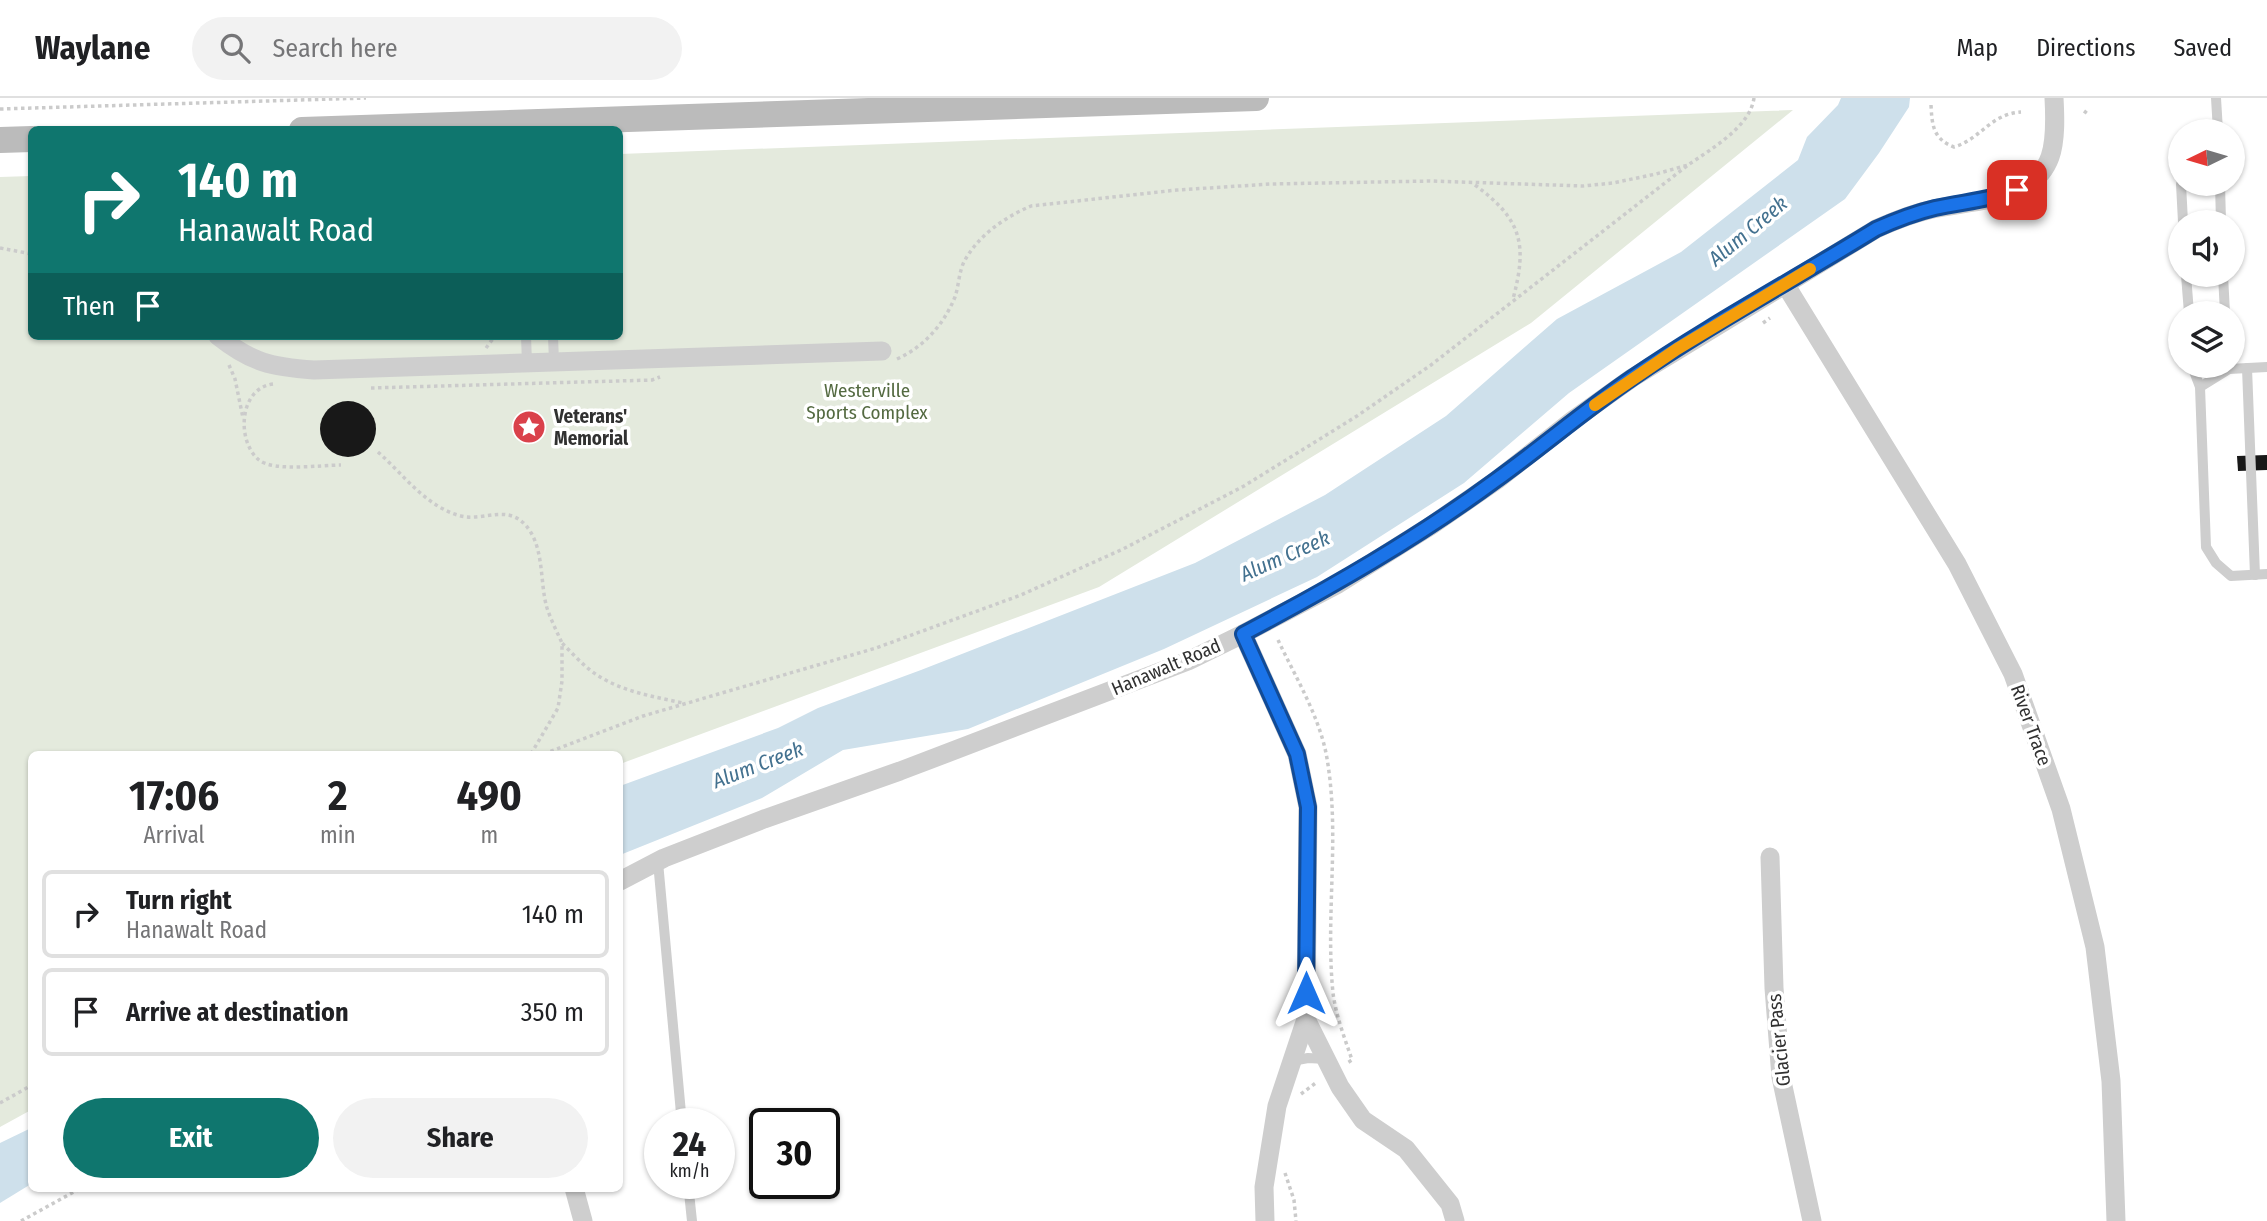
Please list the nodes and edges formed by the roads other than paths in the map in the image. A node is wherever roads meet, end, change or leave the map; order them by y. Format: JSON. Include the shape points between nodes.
{"nodes":[{"id":1,"x":1256,"y":98,"type":"edge"},
{"id":2,"x":2054,"y":98,"type":"edge"},
{"id":3,"x":2216,"y":98,"type":"edge"},
{"id":4,"x":2217,"y":119,"type":"edge"},
{"id":5,"x":532,"y":126,"type":"edge"},
{"id":6,"x":28,"y":138,"type":"edge"},
{"id":7,"x":0,"y":139,"type":"edge"},
{"id":8,"x":1785,"y":284,"type":"junction"},
{"id":9,"x":223,"y":340,"type":"edge"},
{"id":10,"x":526,"y":340,"type":"edge"},
{"id":11,"x":553,"y":340,"type":"edge"},
{"id":12,"x":886,"y":356,"type":"road end"},
{"id":13,"x":554,"y":362,"type":"junction"},
{"id":14,"x":527,"y":363,"type":"junction"},
{"id":15,"x":2267,"y":367,"type":"edge"},
{"id":16,"x":2247,"y":368,"type":"joint"},
{"id":17,"x":2197,"y":378,"type":"edge"},
{"id":18,"x":2213,"y":378,"type":"edge"},
{"id":19,"x":2200,"y":387,"type":"junction"},
{"id":20,"x":2267,"y":574,"type":"edge"},
{"id":21,"x":2255,"y":575,"type":"junction"},
{"id":22,"x":1243,"y":634,"type":"junction"},
{"id":23,"x":1770,"y":857,"type":"dead end"},
{"id":24,"x":658,"y":862,"type":"junction"},
{"id":25,"x":623,"y":880,"type":"edge"},
{"id":26,"x":1306,"y":1019,"type":"junction"},
{"id":27,"x":1326,"y":1060,"type":"junction"},
{"id":28,"x":1292,"y":1061,"type":"junction"},
{"id":29,"x":681,"y":1108,"type":"edge"},
{"id":30,"x":575,"y":1192,"type":"edge"},
{"id":31,"x":690,"y":1199,"type":"edge"},
{"id":32,"x":583,"y":1221,"type":"edge"},
{"id":33,"x":692,"y":1221,"type":"edge"},
{"id":34,"x":1265,"y":1221,"type":"edge"},
{"id":35,"x":1455,"y":1221,"type":"edge"},
{"id":36,"x":1812,"y":1221,"type":"edge"},
{"id":37,"x":2116,"y":1221,"type":"edge"}],
"edges":[{"from":1,"to":5,"type":"main road"},
{"from":2,"to":8,"type":"street","name":"Hanawalt Road","via":[[2050,158],[2025,187],[1904,216]]},
{"from":3,"to":4,"type":"lane"},
{"from":6,"to":7,"type":"main road"},
{"from":8,"to":22,"type":"street","name":"Hanawalt Road","via":[[1632,378],[1432,525],[1338,584]]},
{"from":8,"to":37,"type":"street","name":"River Trace","via":[[1957,564],[2013,674],[2061,809],[2095,947],[2111,1081]]},
{"from":9,"to":14,"type":"street","via":[[262,363],[314,370]]},
{"from":10,"to":14,"type":"lane"},
{"from":11,"to":13,"type":"lane"},
{"from":12,"to":13,"type":"street"},
{"from":13,"to":14,"type":"street"},
{"from":15,"to":16,"type":"lane"},
{"from":16,"to":21,"type":"lane"},
{"from":17,"to":19,"type":"lane"},
{"from":18,"to":19,"type":"lane"},
{"from":19,"to":21,"type":"lane","via":[[2206,547],[2231,576]]},
{"from":20,"to":21,"type":"lane"},
{"from":22,"to":24,"type":"street","name":"Hanawalt Road","via":[[1188,661]]},
{"from":22,"to":26,"type":"street","via":[[1297,754],[1308,807]]},
{"from":23,"to":36,"type":"street","name":"Glacier Pass","via":[[1781,1077]]},
{"from":24,"to":25,"type":"street","name":"Hanawalt Road"},
{"from":24,"to":29,"type":"lane"},
{"from":26,"to":27,"type":"street"},
{"from":26,"to":28,"type":"street"},
{"from":27,"to":28,"type":"lane"},
{"from":27,"to":35,"type":"street","via":[[1363,1119],[1406,1149],[1450,1204]]},
{"from":28,"to":34,"type":"street","via":[[1277,1106],[1264,1187]]},
{"from":30,"to":32,"type":"street"},
{"from":31,"to":33,"type":"lane"}]}
